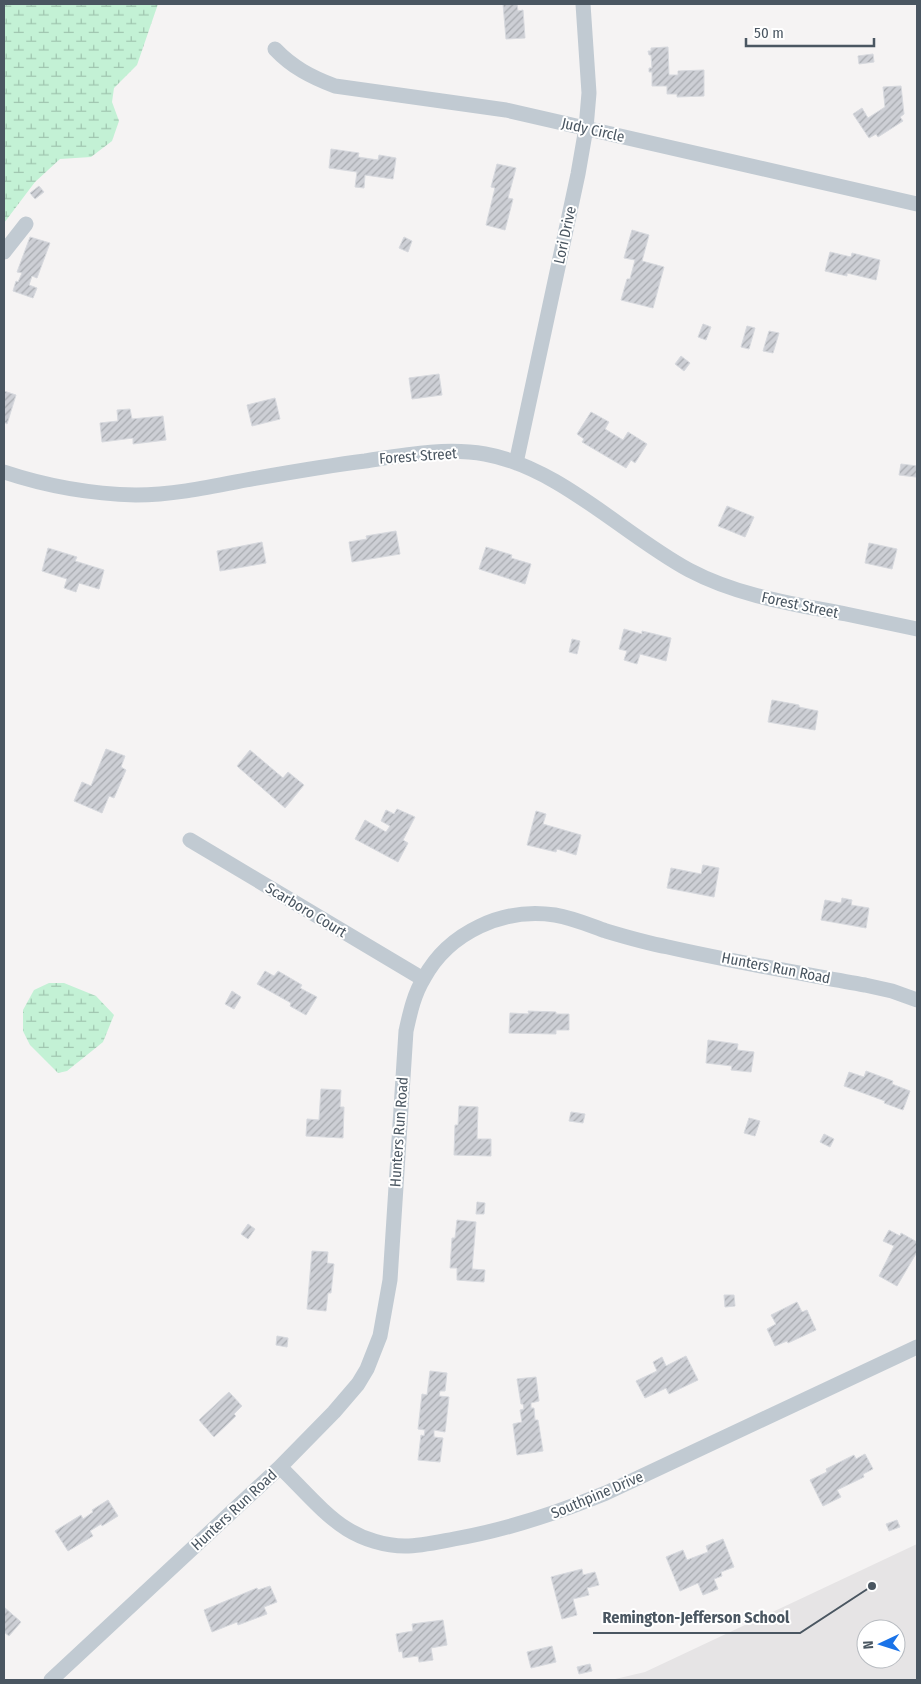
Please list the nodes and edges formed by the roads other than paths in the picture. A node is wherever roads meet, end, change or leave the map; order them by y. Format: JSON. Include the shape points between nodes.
{"nodes":[{"id":1,"x":583,"y":4,"type":"edge"},
{"id":2,"x":275,"y":49,"type":"dead end"},
{"id":3,"x":586,"y":128,"type":"junction"},
{"id":4,"x":917,"y":204,"type":"edge"},
{"id":5,"x":26,"y":224,"type":"dead end"},
{"id":6,"x":4,"y":252,"type":"edge"},
{"id":7,"x":516,"y":462,"type":"junction"},
{"id":8,"x":4,"y":472,"type":"edge"},
{"id":9,"x":917,"y":629,"type":"edge"},
{"id":10,"x":190,"y":840,"type":"dead end"},
{"id":11,"x":423,"y":979,"type":"junction"},
{"id":12,"x":917,"y":1000,"type":"edge"},
{"id":13,"x":917,"y":1347,"type":"edge"},
{"id":14,"x":280,"y":1467,"type":"junction"},
{"id":15,"x":57,"y":1678,"type":"edge"}],
"edges":[{"from":1,"to":3,"type":"street","name":"Lori Drive","via":[[589,94]]},
{"from":2,"to":3,"type":"street","name":"Judy Circle","via":[[297,69],[334,86],[484,107]]},
{"from":3,"to":4,"type":"street","name":"Judy Circle"},
{"from":3,"to":7,"type":"street","name":"Lori Drive"},
{"from":5,"to":6,"type":"street"},
{"from":7,"to":8,"type":"street","name":"Forest Street","via":[[484,454],[414,454],[316,467],[187,491],[136,494],[79,490],[30,481]]},
{"from":7,"to":9,"type":"street","name":"Forest Street","via":[[550,478],[688,569],[718,584],[791,604]]},
{"from":10,"to":11,"type":"street","name":"Scarboro Court"},
{"from":11,"to":12,"type":"street","name":"Hunters Run Road","via":[[444,951],[468,932],[497,919],[540,914],[572,919],[669,948],[865,985]]},
{"from":11,"to":14,"type":"street","name":"Hunters Run Road","via":[[406,1031],[390,1280],[380,1336],[358,1384]]},
{"from":13,"to":14,"type":"street","name":"Southpine Drive","via":[[606,1493],[533,1520],[430,1544],[404,1546],[383,1543],[346,1529]]},
{"from":14,"to":15,"type":"street","name":"Hunters Run Road"}]}
